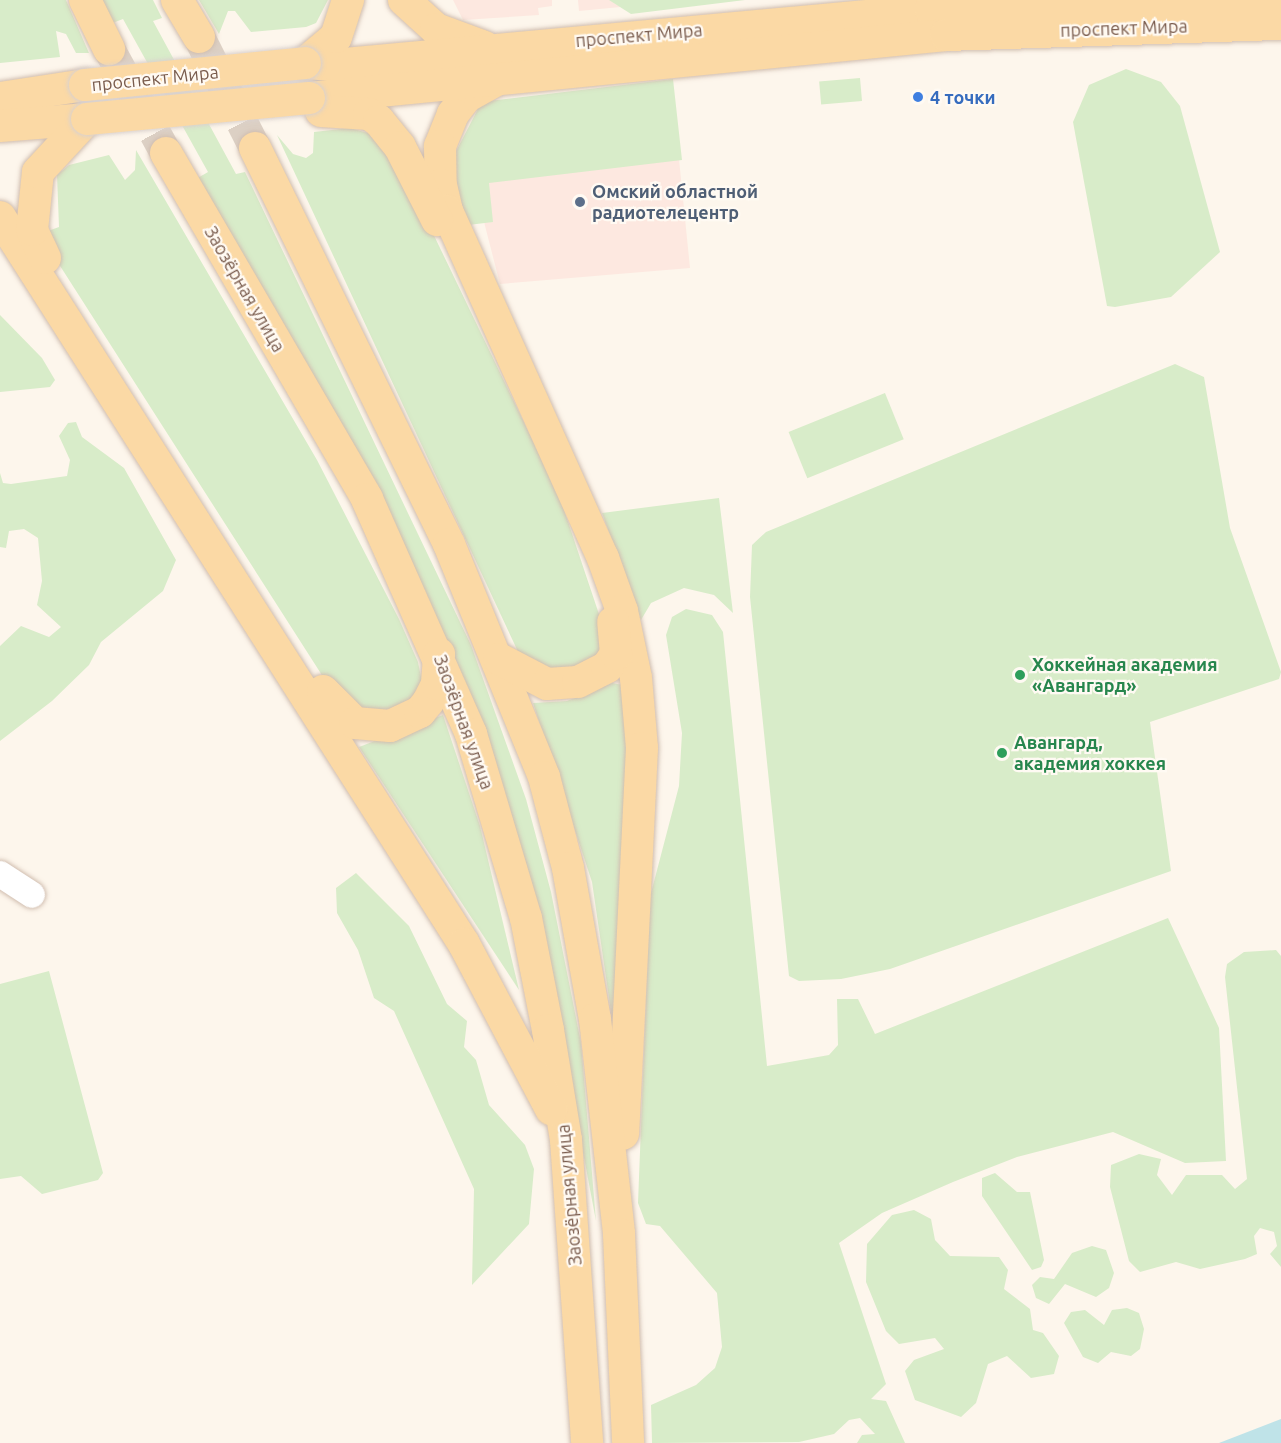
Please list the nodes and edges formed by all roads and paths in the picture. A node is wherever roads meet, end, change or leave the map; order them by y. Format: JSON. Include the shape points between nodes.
{"nodes":[{"id":1,"x":86,"y":0,"type":"edge"},
{"id":2,"x":177,"y":0,"type":"edge"},
{"id":3,"x":348,"y":0,"type":"edge"},
{"id":4,"x":404,"y":0,"type":"edge"},
{"id":5,"x":1281,"y":0,"type":"edge"},
{"id":6,"x":1281,"y":24,"type":"edge"},
{"id":7,"x":199,"y":37,"type":"tunnel mouth"},
{"id":8,"x":109,"y":49,"type":"tunnel mouth"},
{"id":9,"x":305,"y":63,"type":"junction"},
{"id":10,"x":497,"y":64,"type":"junction"},
{"id":11,"x":7,"y":92,"type":"edge"},
{"id":12,"x":309,"y":99,"type":"junction"},
{"id":13,"x":87,"y":119,"type":"junction"},
{"id":14,"x":0,"y":126,"type":"edge"},
{"id":15,"x":255,"y":148,"type":"tunnel mouth"},
{"id":16,"x":166,"y":153,"type":"tunnel mouth"},
{"id":17,"x":0,"y":217,"type":"edge"},
{"id":18,"x":439,"y":653,"type":"junction"},
{"id":19,"x":499,"y":659,"type":"junction"},
{"id":20,"x":0,"y":874,"type":"edge"},
{"id":21,"x":32,"y":895,"type":"dead end"},
{"id":22,"x":566,"y":1140,"type":"junction"},
{"id":23,"x":619,"y":1234,"type":"junction"},
{"id":24,"x":586,"y":1443,"type":"edge"},
{"id":25,"x":628,"y":1443,"type":"edge"}],
"edges":[{"from":1,"to":8,"type":"main road"},
{"from":2,"to":7,"type":"main road"},
{"from":3,"to":9,"type":"main road","via":[[336,37]]},
{"from":4,"to":10,"type":"main road","via":[[435,29]]},
{"from":5,"to":10,"type":"main road","name":"проспект Мира","via":[[931,10]]},
{"from":6,"to":10,"type":"main road","name":"проспект Мира","via":[[946,35]]},
{"from":9,"to":10,"type":"main road","name":"проспект Мира"},
{"from":9,"to":11,"type":"main road","name":"проспект Мира","bridge":true},
{"from":10,"to":12,"type":"main road","name":"проспект Мира"},
{"from":10,"to":23,"type":"main road","via":[[467,96],[443,134],[439,164],[447,211],[603,558],[622,611],[636,678],[642,748]]},
{"from":12,"to":13,"type":"main road","name":"проспект Мира","bridge":true},
{"from":12,"to":19,"type":"main road","via":[[319,111],[369,114],[400,147],[526,406],[612,618],[616,654],[607,667],[578,682],[547,684]]},
{"from":13,"to":14,"type":"main road","name":"проспект Мира"},
{"from":13,"to":18,"type":"main road","via":[[38,172],[31,209],[39,250],[332,706],[372,729],[405,720],[420,712],[433,693]]},
{"from":15,"to":19,"type":"main road"},
{"from":16,"to":18,"type":"main road","name":"Заозёрная улица","via":[[367,499]]},
{"from":17,"to":22,"type":"main road","via":[[458,934]]},
{"from":18,"to":22,"type":"main road","name":"Заозёрная улица","via":[[471,734],[526,918]]},
{"from":19,"to":23,"type":"main road","via":[[544,777],[568,868],[595,1019]]},
{"from":20,"to":21,"type":"street"},
{"from":22,"to":24,"type":"main road","name":"Заозёрная улица"},
{"from":23,"to":25,"type":"main road"}]}
